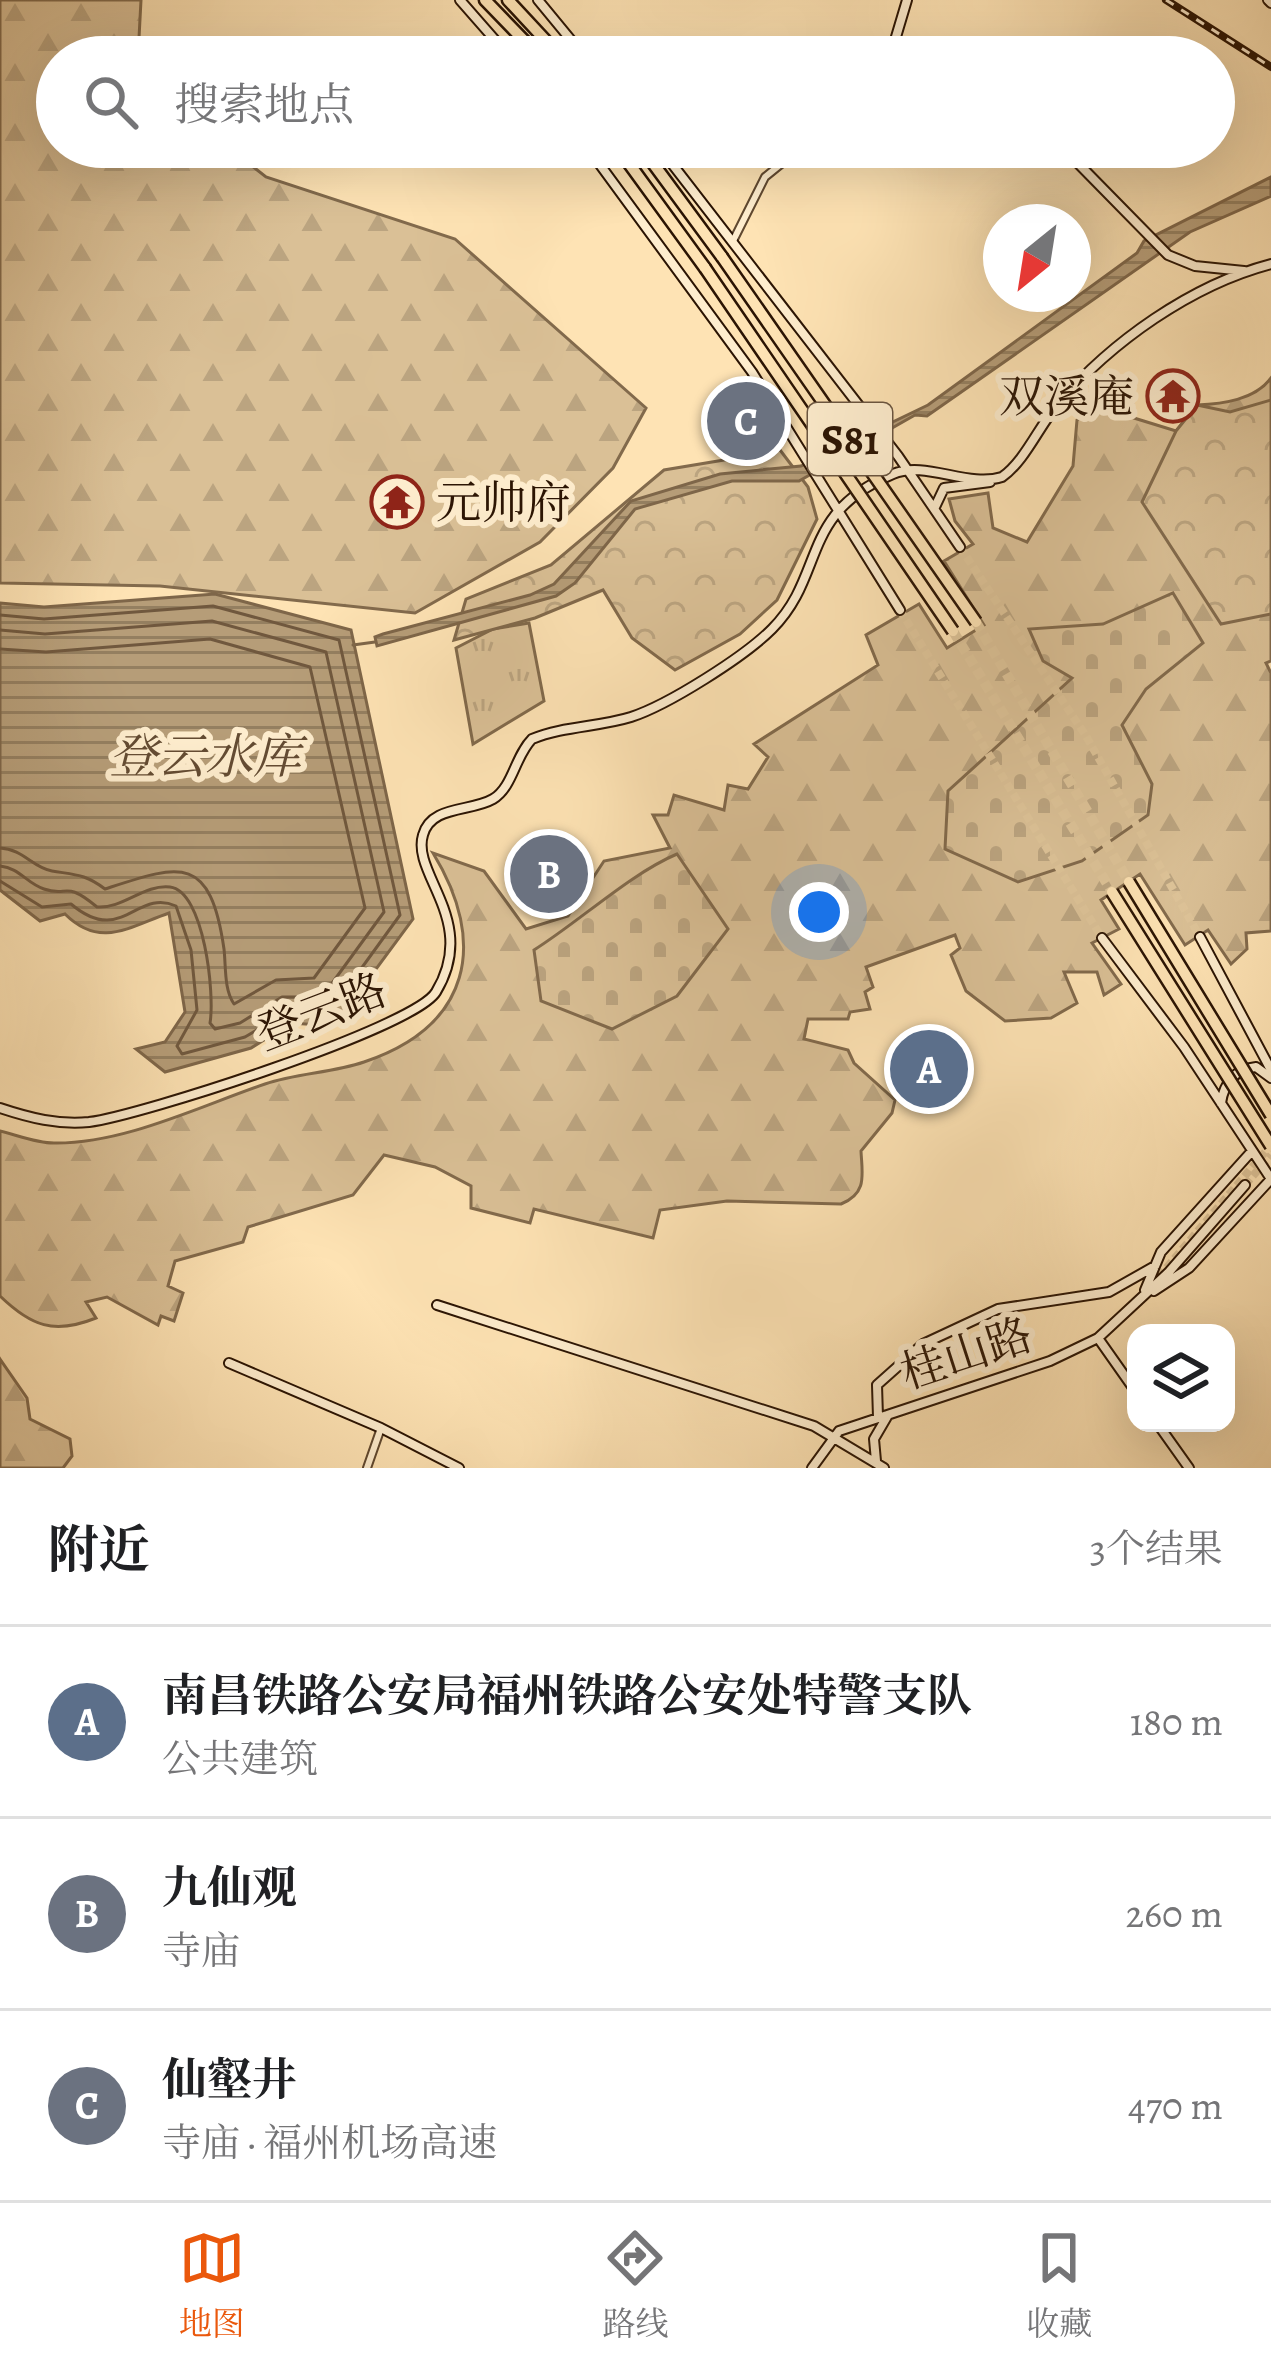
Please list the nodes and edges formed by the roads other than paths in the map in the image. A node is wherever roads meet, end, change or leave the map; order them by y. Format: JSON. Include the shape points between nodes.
{"nodes":[{"id":1,"x":460,"y":0,"type":"edge"},
{"id":2,"x":485,"y":0,"type":"edge"},
{"id":3,"x":508,"y":0,"type":"edge"},
{"id":4,"x":538,"y":0,"type":"edge"},
{"id":5,"x":907,"y":0,"type":"edge"},
{"id":6,"x":492,"y":36,"type":"edge"},
{"id":7,"x":520,"y":36,"type":"edge"},
{"id":8,"x":541,"y":36,"type":"edge"},
{"id":9,"x":568,"y":36,"type":"edge"},
{"id":10,"x":896,"y":36,"type":"edge"},
{"id":11,"x":602,"y":168,"type":"edge"},
{"id":12,"x":632,"y":168,"type":"edge"},
{"id":13,"x":657,"y":168,"type":"edge"},
{"id":14,"x":675,"y":168,"type":"edge"},
{"id":15,"x":776,"y":168,"type":"edge"},
{"id":16,"x":1083,"y":168,"type":"edge"},
{"id":17,"x":733,"y":241,"type":"junction"},
{"id":18,"x":1271,"y":264,"type":"edge"},
{"id":19,"x":1245,"y":271,"type":"junction"},
{"id":20,"x":908,"y":471,"type":"junction"},
{"id":21,"x":997,"y":479,"type":"junction"},
{"id":22,"x":986,"y":484,"type":"junction"},
{"id":23,"x":838,"y":508,"type":"junction"},
{"id":24,"x":934,"y":508,"type":"junction"},
{"id":25,"x":960,"y":547,"type":"tunnel mouth"},
{"id":26,"x":900,"y":610,"type":"tunnel mouth"},
{"id":27,"x":976,"y":622,"type":"tunnel mouth"},
{"id":28,"x":953,"y":631,"type":"tunnel mouth"},
{"id":29,"x":1129,"y":882,"type":"tunnel mouth"},
{"id":30,"x":1112,"y":892,"type":"tunnel mouth"},
{"id":31,"x":1102,"y":938,"type":"tunnel mouth"},
{"id":32,"x":1200,"y":938,"type":"tunnel mouth"},
{"id":33,"x":1271,"y":1074,"type":"edge"},
{"id":34,"x":1221,"y":1103,"type":"junction"},
{"id":35,"x":0,"y":1108,"type":"edge"},
{"id":36,"x":1271,"y":1115,"type":"edge"},
{"id":37,"x":1271,"y":1146,"type":"edge"},
{"id":38,"x":1252,"y":1151,"type":"junction"},
{"id":39,"x":1271,"y":1179,"type":"edge"},
{"id":40,"x":1245,"y":1185,"type":"tunnel mouth"},
{"id":41,"x":1155,"y":1266,"type":"junction"},
{"id":42,"x":1142,"y":1297,"type":"junction"},
{"id":43,"x":437,"y":1305,"type":"dead end"},
{"id":44,"x":1098,"y":1338,"type":"junction"},
{"id":45,"x":229,"y":1364,"type":"dead end"},
{"id":46,"x":1127,"y":1379,"type":"edge"},
{"id":47,"x":890,"y":1413,"type":"junction"},
{"id":48,"x":878,"y":1417,"type":"junction"},
{"id":49,"x":381,"y":1428,"type":"junction"},
{"id":50,"x":1163,"y":1432,"type":"edge"},
{"id":51,"x":834,"y":1435,"type":"junction"},
{"id":52,"x":880,"y":1465,"type":"edge"},
{"id":53,"x":368,"y":1468,"type":"edge"},
{"id":54,"x":459,"y":1468,"type":"edge"},
{"id":55,"x":812,"y":1468,"type":"edge"},
{"id":56,"x":1189,"y":1468,"type":"edge"}],
"edges":[{"from":1,"to":6,"type":"street"},
{"from":2,"to":7,"type":"highway"},
{"from":3,"to":8,"type":"highway"},
{"from":4,"to":9,"type":"street"},
{"from":5,"to":10,"type":"street"},
{"from":11,"to":23,"type":"street","via":[[752,371]]},
{"from":12,"to":28,"type":"highway","number":"S81","bridge":true},
{"from":13,"to":27,"type":"highway","number":"S81","bridge":true},
{"from":14,"to":17,"type":"street"},
{"from":15,"to":17,"type":"street"},
{"from":16,"to":19,"type":"street","via":[[1163,250],[1195,266]]},
{"from":17,"to":20,"type":"street"},
{"from":18,"to":19,"type":"street"},
{"from":19,"to":21,"type":"street","via":[[1194,295],[1092,367]]},
{"from":20,"to":21,"type":"street"},
{"from":20,"to":22,"type":"street"},
{"from":20,"to":23,"type":"street","name":"登云路"},
{"from":20,"to":24,"type":"street"},
{"from":21,"to":22,"type":"street"},
{"from":22,"to":24,"type":"street","via":[[944,488]]},
{"from":23,"to":26,"type":"street"},
{"from":23,"to":35,"type":"street","name":"登云路","via":[[795,597],[766,635],[648,710],[532,739],[494,799],[429,823],[422,848],[450,940],[442,979],[424,1005],[346,1045],[112,1118],[66,1123]]},
{"from":24,"to":25,"type":"street"},
{"from":29,"to":36,"type":"highway","bridge":true},
{"from":30,"to":37,"type":"highway","bridge":true},
{"from":31,"to":34,"type":"street"},
{"from":32,"to":33,"type":"street"},
{"from":33,"to":34,"type":"street","via":[[1240,1071]]},
{"from":34,"to":38,"type":"street"},
{"from":38,"to":39,"type":"street"},
{"from":38,"to":41,"type":"street"},
{"from":39,"to":42,"type":"street","via":[[1189,1268]]},
{"from":40,"to":42,"type":"street"},
{"from":41,"to":42,"type":"street"},
{"from":41,"to":48,"type":"street","via":[[1113,1291],[1005,1306],[929,1341],[877,1385]]},
{"from":42,"to":44,"type":"street","name":"桂山路"},
{"from":43,"to":51,"type":"street"},
{"from":44,"to":46,"type":"street"},
{"from":44,"to":47,"type":"street","name":"桂山路"},
{"from":45,"to":49,"type":"street"},
{"from":47,"to":48,"type":"street","name":"桂山路"},
{"from":47,"to":52,"type":"street","via":[[874,1439]]},
{"from":48,"to":51,"type":"street","name":"桂山路"},
{"from":49,"to":53,"type":"street"},
{"from":49,"to":54,"type":"street"},
{"from":50,"to":56,"type":"street"},
{"from":51,"to":52,"type":"street"},
{"from":51,"to":55,"type":"street"}]}
